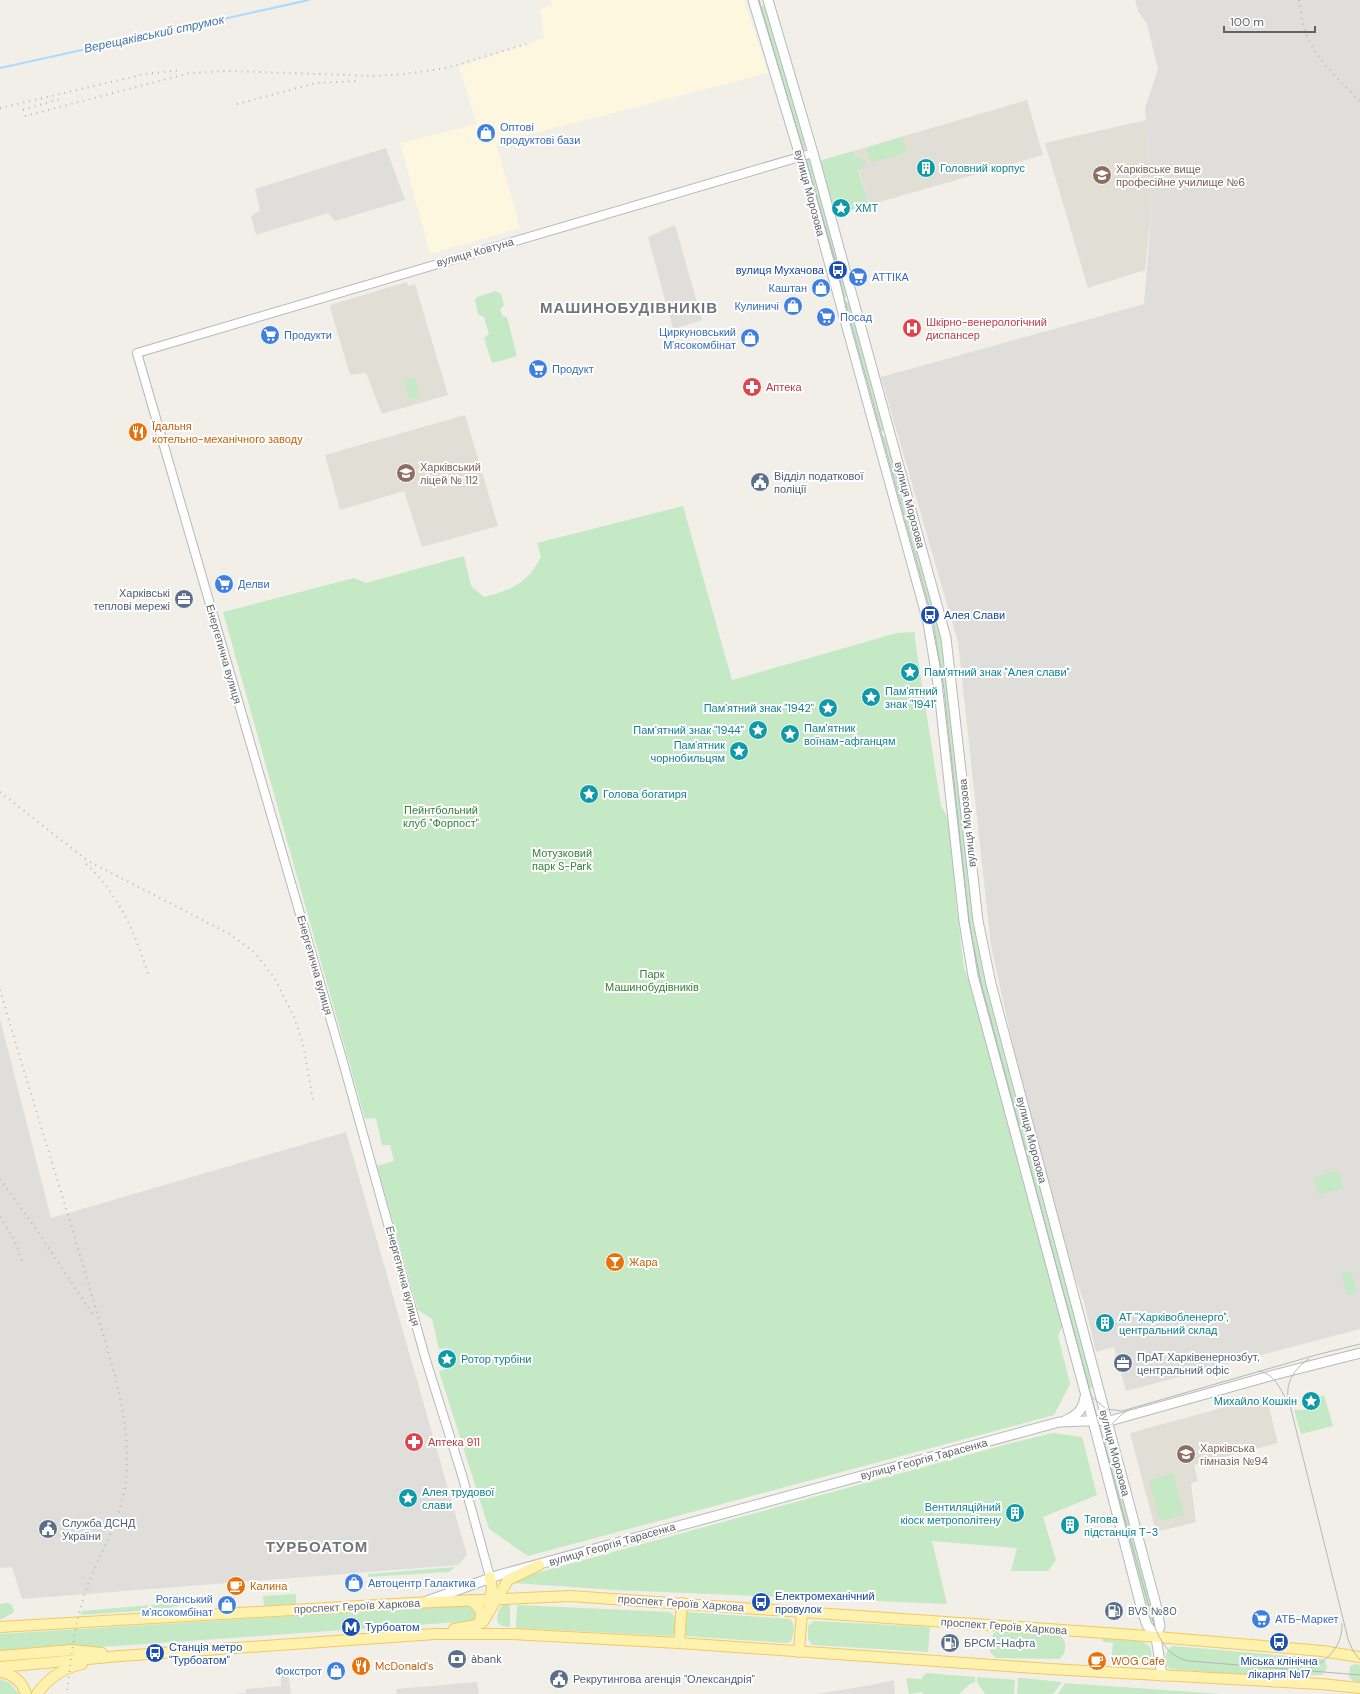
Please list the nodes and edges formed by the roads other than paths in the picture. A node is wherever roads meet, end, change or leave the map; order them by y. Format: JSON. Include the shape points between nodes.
{"nodes":[{"id":1,"x":753,"y":0,"type":"edge"},
{"id":2,"x":768,"y":0,"type":"edge"},
{"id":3,"x":813,"y":153,"type":"junction"},
{"id":4,"x":800,"y":156,"type":"junction"},
{"id":5,"x":137,"y":353,"type":"joint"},
{"id":6,"x":1360,"y":1353,"type":"edge"},
{"id":7,"x":1085,"y":1397,"type":"junction"},
{"id":8,"x":1092,"y":1421,"type":"junction"},
{"id":9,"x":1106,"y":1421,"type":"junction"},
{"id":10,"x":1059,"y":1422,"type":"junction"},
{"id":11,"x":539,"y":1565,"type":"junction"},
{"id":12,"x":490,"y":1577,"type":"junction"},
{"id":13,"x":493,"y":1599,"type":"junction"},
{"id":14,"x":470,"y":1600,"type":"junction"},
{"id":15,"x":422,"y":1602,"type":"junction"},
{"id":16,"x":682,"y":1603,"type":"junction"},
{"id":17,"x":802,"y":1611,"type":"junction"},
{"id":18,"x":477,"y":1625,"type":"junction"},
{"id":19,"x":1160,"y":1626,"type":"junction"},
{"id":20,"x":0,"y":1627,"type":"edge"},
{"id":21,"x":435,"y":1634,"type":"junction"},
{"id":22,"x":1156,"y":1637,"type":"junction"},
{"id":23,"x":1180,"y":1639,"type":"junction"},
{"id":24,"x":679,"y":1643,"type":"junction"},
{"id":25,"x":799,"y":1652,"type":"junction"},
{"id":26,"x":0,"y":1656,"type":"edge"},
{"id":27,"x":120,"y":1656,"type":"junction"},
{"id":28,"x":1360,"y":1657,"type":"edge"},
{"id":29,"x":0,"y":1667,"type":"edge"},
{"id":30,"x":0,"y":1672,"type":"edge"},
{"id":31,"x":1162,"y":1676,"type":"junction"},
{"id":32,"x":1360,"y":1688,"type":"edge"},
{"id":33,"x":26,"y":1694,"type":"edge"},
{"id":34,"x":37,"y":1694,"type":"edge"}],
"edges":[{"from":1,"to":4,"type":"main road","name":"вулиця Морозова"},
{"from":2,"to":3,"type":"main road","name":"вулиця Морозова"},
{"from":3,"to":4,"type":"street","name":"вулиця Ковтуна"},
{"from":3,"to":9,"type":"main road","name":"вулиця Морозова","via":[[946,638],[978,921],[997,1007]]},
{"from":4,"to":5,"type":"street","name":"вулиця Ковтуна"},
{"from":4,"to":7,"type":"main road","name":"вулиця Морозова","via":[[928,622],[939,690],[964,922],[973,976]]},
{"from":5,"to":12,"type":"street","name":"Енергетична вулиця"},
{"from":6,"to":9,"type":"main road","name":"вулиця Георгія Тарасенка"},
{"from":7,"to":8,"type":"main road","name":"вулиця Морозова"},
{"from":7,"to":10,"type":"main road","via":[[1078,1414]]},
{"from":8,"to":9,"type":"main road","name":"вулиця Георгія Тарасенка"},
{"from":8,"to":10,"type":"main road","name":"вулиця Георгія Тарасенка"},
{"from":8,"to":22,"type":"main road","name":"вулиця Морозова","via":[[1143,1614]]},
{"from":9,"to":19,"type":"main road","name":"вулиця Морозова"},
{"from":10,"to":11,"type":"main road","name":"вулиця Георгія Тарасенка"},
{"from":11,"to":12,"type":"main road","name":"вулиця Георгія Тарасенка"},
{"from":11,"to":13,"type":"main road","via":[[511,1578]]},
{"from":12,"to":13,"type":"main road"},
{"from":12,"to":15,"type":"main road","name":"вулиця Георгія Тарасенка"},
{"from":13,"to":14,"type":"main road","name":"проспект Героїв Харкова"},
{"from":13,"to":16,"type":"main road","name":"проспект Героїв Харкова","via":[[570,1596]]},
{"from":13,"to":18,"type":"main road","via":[[483,1622]]},
{"from":14,"to":15,"type":"main road","name":"проспект Героїв Харкова"},
{"from":14,"to":18,"type":"main road","via":[[481,1611],[481,1620]]},
{"from":15,"to":20,"type":"main road","name":"проспект Героїв Харкова"},
{"from":16,"to":17,"type":"main road","name":"проспект Героїв Харкова"},
{"from":16,"to":24,"type":"main road"},
{"from":17,"to":22,"type":"main road","name":"проспект Героїв Харкова"},
{"from":17,"to":25,"type":"main road"},
{"from":18,"to":21,"type":"main road"},
{"from":19,"to":22,"type":"main road"},
{"from":19,"to":23,"type":"main road","via":[[1168,1634]]},
{"from":21,"to":24,"type":"main road","via":[[512,1634]]},
{"from":21,"to":27,"type":"main road"},
{"from":22,"to":23,"type":"main road","name":"проспект Героїв Харкова"},
{"from":22,"to":31,"type":"main road"},
{"from":23,"to":28,"type":"main road","name":"проспект Героїв Харкова","via":[[1322,1651]]},
{"from":24,"to":25,"type":"main road"},
{"from":25,"to":31,"type":"main road"},
{"from":26,"to":27,"type":"main road","via":[[72,1650]]},
{"from":27,"to":29,"type":"main road"},
{"from":27,"to":34,"type":"main road","via":[[65,1670],[49,1680]]},
{"from":30,"to":33,"type":"main road","via":[[16,1678]]},
{"from":31,"to":32,"type":"main road"}]}
